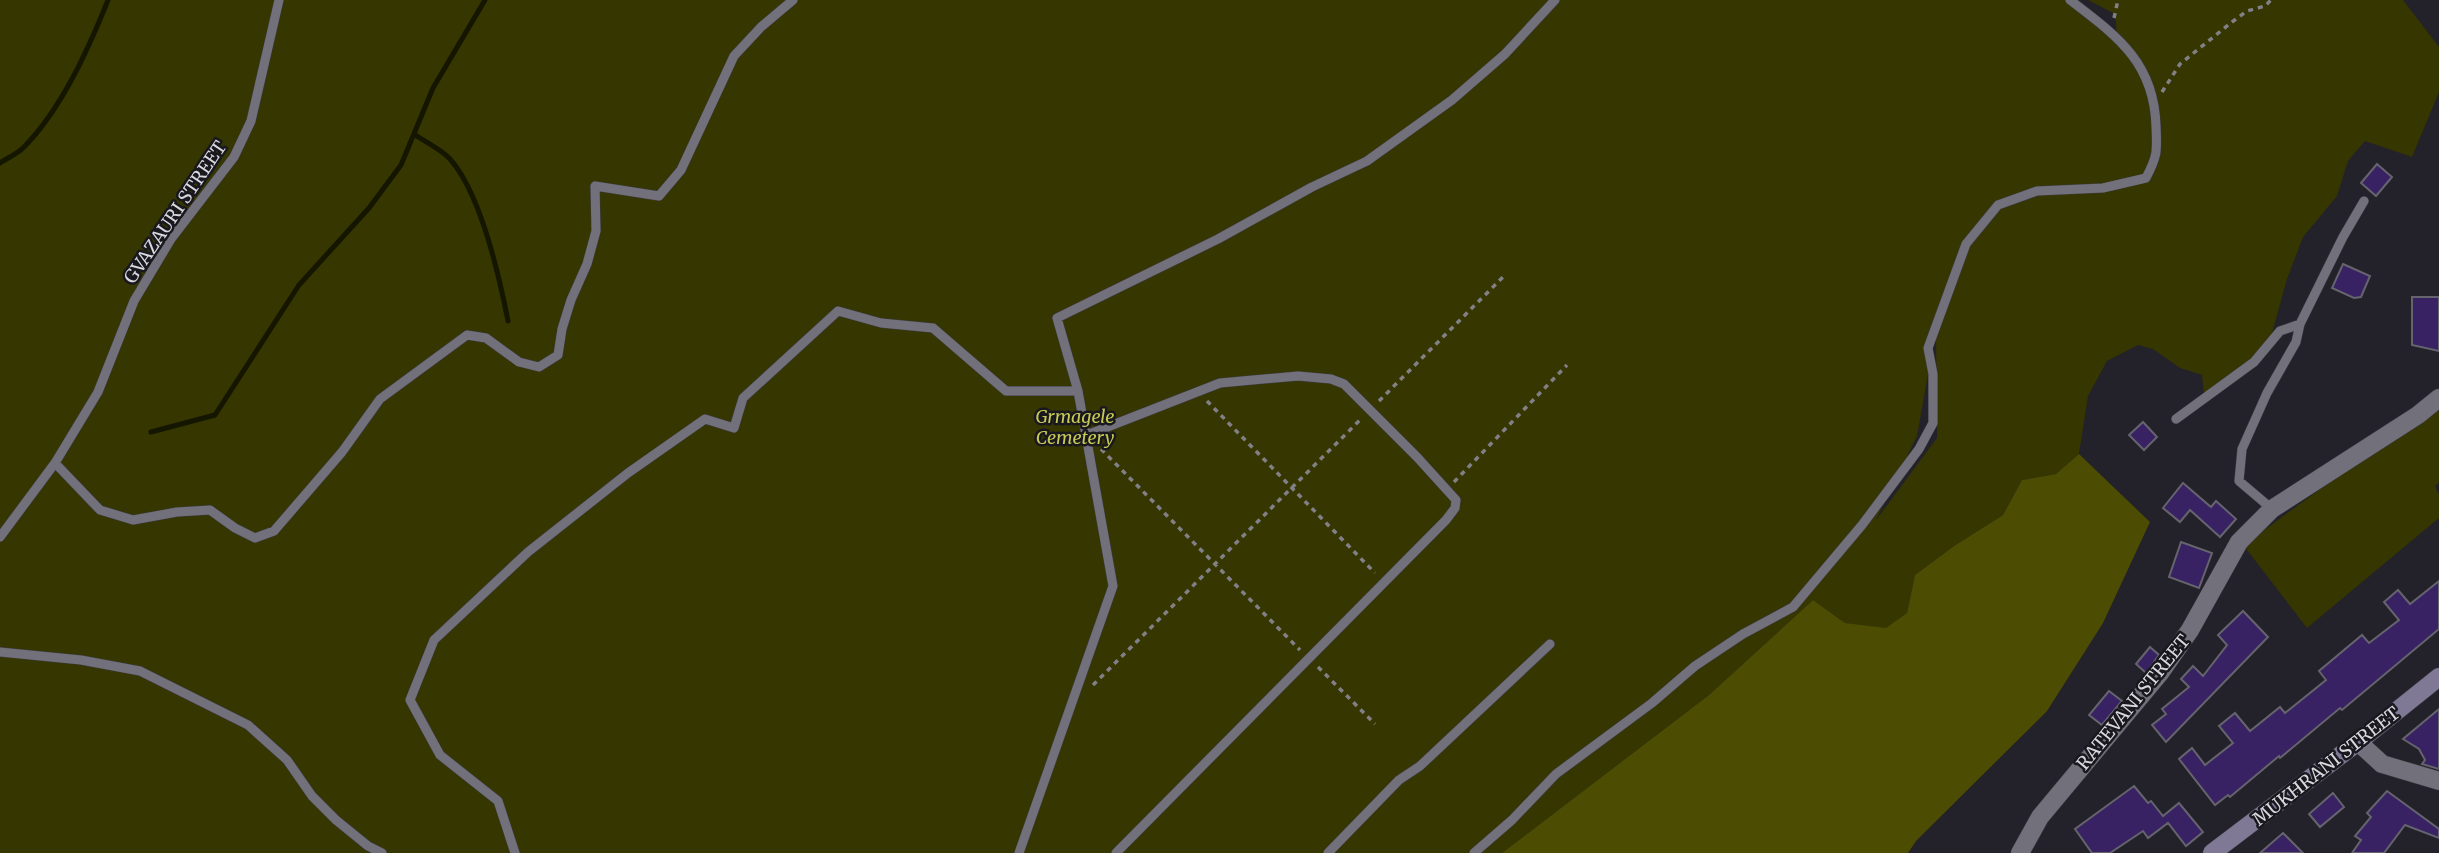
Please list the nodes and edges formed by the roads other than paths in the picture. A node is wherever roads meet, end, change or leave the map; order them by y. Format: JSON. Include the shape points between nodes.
{"nodes":[{"id":1,"x":279,"y":0,"type":"edge"},
{"id":2,"x":793,"y":0,"type":"edge"},
{"id":3,"x":1555,"y":0,"type":"edge"},
{"id":4,"x":2070,"y":0,"type":"edge"},
{"id":5,"x":2364,"y":201,"type":"dead end"},
{"id":6,"x":2301,"y":324,"type":"junction"},
{"id":7,"x":1078,"y":391,"type":"junction"},
{"id":8,"x":2439,"y":398,"type":"edge"},
{"id":9,"x":2176,"y":419,"type":"dead end"},
{"id":10,"x":1087,"y":435,"type":"junction"},
{"id":11,"x":55,"y":463,"type":"junction"},
{"id":12,"x":2272,"y":509,"type":"junction"},
{"id":13,"x":0,"y":537,"type":"edge"},
{"id":14,"x":1550,"y":644,"type":"dead end"},
{"id":15,"x":0,"y":652,"type":"edge"},
{"id":16,"x":2439,"y":677,"type":"edge"},
{"id":17,"x":2358,"y":742,"type":"junction"},
{"id":18,"x":2439,"y":782,"type":"edge"},
{"id":19,"x":382,"y":853,"type":"edge"},
{"id":20,"x":515,"y":853,"type":"edge"},
{"id":21,"x":1018,"y":853,"type":"edge"},
{"id":22,"x":1116,"y":853,"type":"edge"},
{"id":23,"x":1328,"y":853,"type":"edge"},
{"id":24,"x":1474,"y":853,"type":"edge"},
{"id":25,"x":2020,"y":853,"type":"edge"},
{"id":26,"x":2212,"y":853,"type":"edge"}],
"edges":[{"from":1,"to":11,"type":"lane","name":"GVAZAURI STREET","via":[[251,121],[234,157],[171,239],[134,301],[98,392]]},
{"from":2,"to":11,"type":"lane","via":[[734,56],[681,170],[659,196],[595,186],[596,231],[587,264],[571,300],[558,355],[539,367],[519,362],[486,338],[467,335],[380,399],[275,531],[255,538],[210,510],[133,520],[100,510]]},
{"from":3,"to":7,"type":"lane","via":[[1452,100],[1367,161],[1057,318]]},
{"from":4,"to":24,"type":"lane","via":[[2110,31],[2141,67],[2155,102],[2157,156],[2146,178],[2103,188],[2037,191],[1998,205],[1966,244],[1928,348],[1933,423],[1862,526],[1793,607],[1695,666],[1556,774]]},
{"from":5,"to":6,"type":"lane"},
{"from":6,"to":9,"type":"lane","via":[[2280,331],[2254,362]]},
{"from":6,"to":12,"type":"lane","via":[[2242,449],[2239,481]]},
{"from":7,"to":10,"type":"lane"},
{"from":7,"to":20,"type":"lane","via":[[1006,391],[933,328],[881,323],[838,311],[743,398],[734,428],[705,419],[528,552],[434,640],[410,700],[440,755],[498,801]]},
{"from":8,"to":12,"type":"street","name":"RATEVANI STREET"},
{"from":10,"to":21,"type":"lane","via":[[1113,586]]},
{"from":10,"to":22,"type":"lane","via":[[1220,383],[1298,376],[1331,379],[1344,384],[1456,500],[1455,508],[1384,582]]},
{"from":11,"to":13,"type":"lane","name":"GVAZAURI STREET"},
{"from":12,"to":25,"type":"street","name":"RATEVANI STREET","via":[[2239,542],[2160,673],[2039,817]]},
{"from":14,"to":23,"type":"lane","via":[[1420,766],[1399,780]]},
{"from":15,"to":19,"type":"lane","via":[[140,671],[248,725],[287,760],[336,820]]},
{"from":16,"to":17,"type":"street","name":"MUKHRANI STREET"},
{"from":17,"to":18,"type":"street","via":[[2382,764]]},
{"from":17,"to":26,"type":"street","name":"MUKHRANI STREET"}]}
